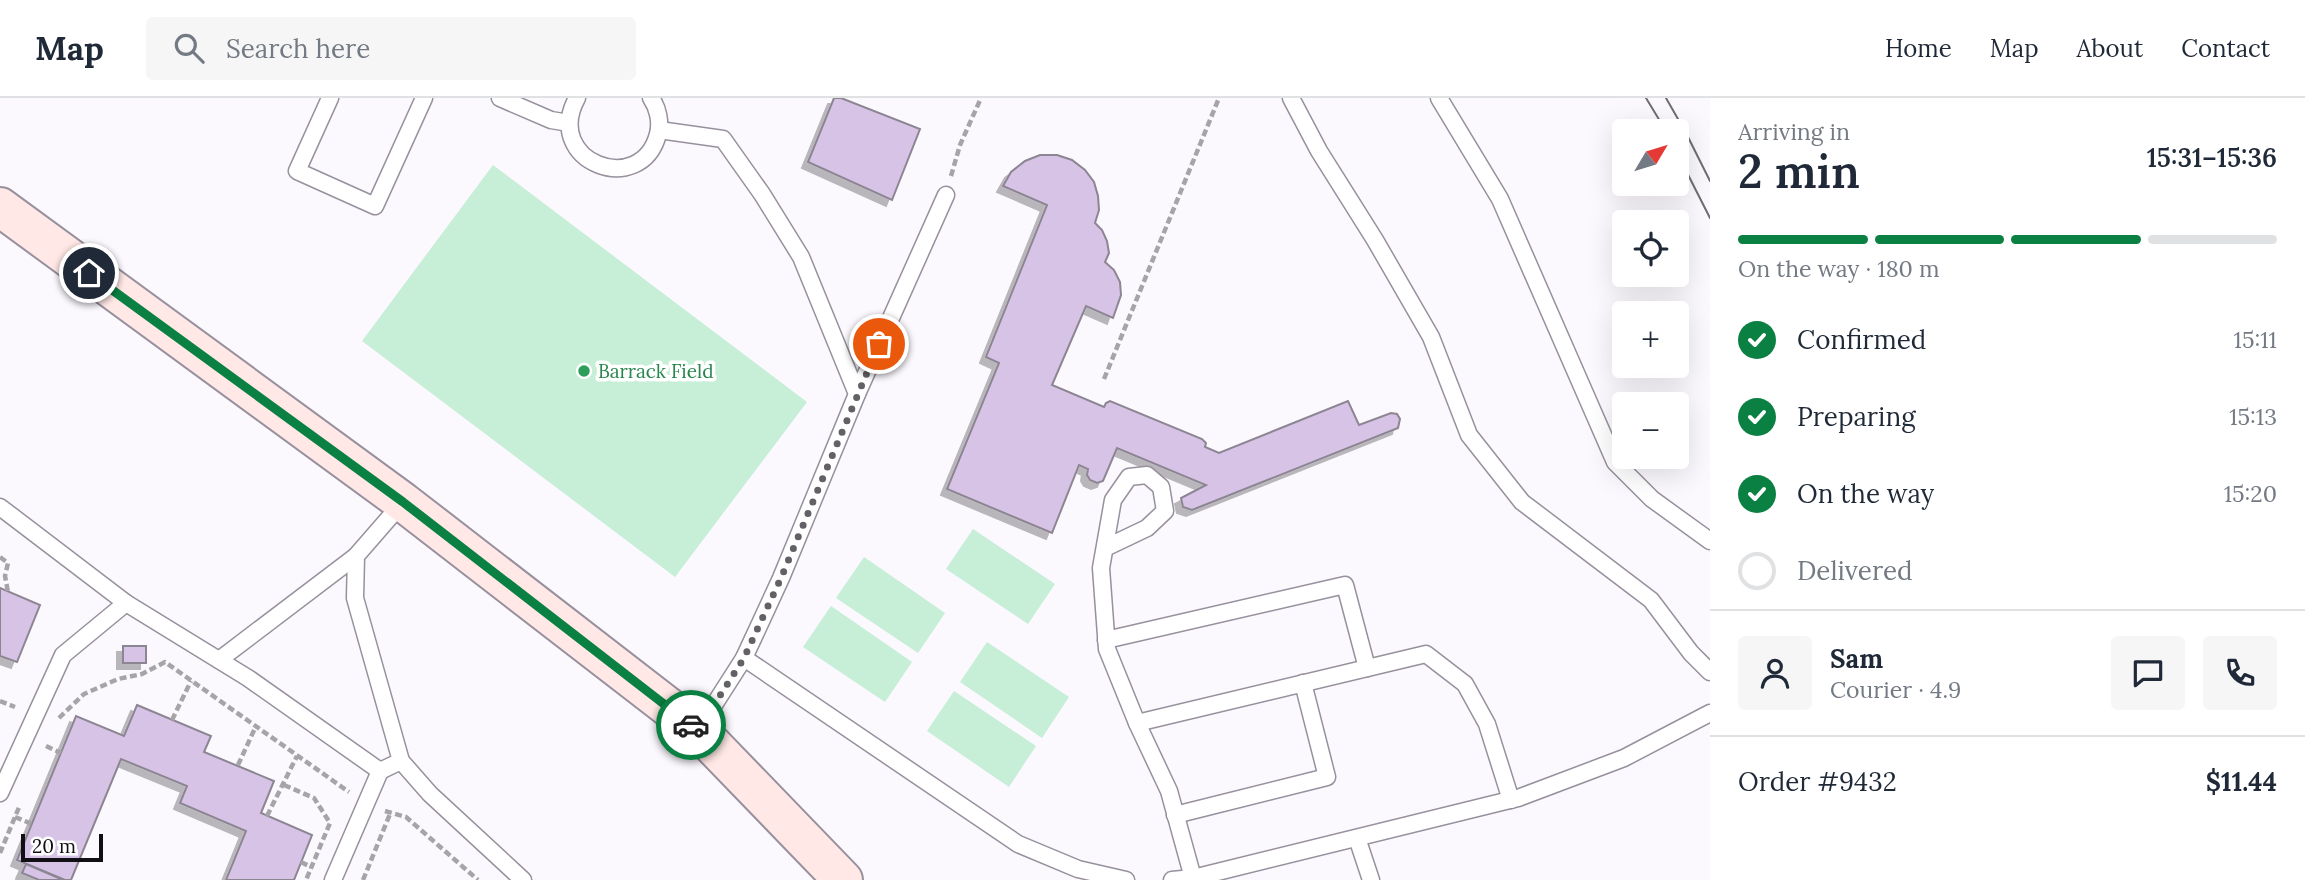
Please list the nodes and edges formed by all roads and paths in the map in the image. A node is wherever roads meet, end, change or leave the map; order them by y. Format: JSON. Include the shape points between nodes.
{"nodes":[{"id":1,"x":330,"y":98,"type":"edge"},
{"id":2,"x":424,"y":98,"type":"edge"},
{"id":3,"x":500,"y":98,"type":"edge"},
{"id":4,"x":577,"y":98,"type":"edge"},
{"id":5,"x":651,"y":98,"type":"edge"},
{"id":6,"x":981,"y":98,"type":"edge"},
{"id":7,"x":1219,"y":98,"type":"edge"},
{"id":8,"x":1292,"y":98,"type":"edge"},
{"id":9,"x":1439,"y":98,"type":"edge"},
{"id":10,"x":569,"y":123,"type":"junction"},
{"id":11,"x":659,"y":130,"type":"junction"},
{"id":12,"x":946,"y":195,"type":"joint"},
{"id":13,"x":0,"y":208,"type":"edge"},
{"id":14,"x":1104,"y":379,"type":"dead end"},
{"id":15,"x":856,"y":394,"type":"junction"},
{"id":16,"x":403,"y":502,"type":"junction"},
{"id":17,"x":0,"y":507,"type":"edge"},
{"id":18,"x":1710,"y":541,"type":"edge"},
{"id":19,"x":1105,"y":548,"type":"junction"},
{"id":20,"x":356,"y":556,"type":"junction"},
{"id":21,"x":0,"y":557,"type":"edge"},
{"id":22,"x":8,"y":592,"type":"dead end"},
{"id":23,"x":126,"y":603,"type":"junction"},
{"id":24,"x":1106,"y":640,"type":"junction"},
{"id":25,"x":744,"y":658,"type":"junction"},
{"id":26,"x":219,"y":660,"type":"junction"},
{"id":27,"x":1367,"y":668,"type":"junction"},
{"id":28,"x":1710,"y":672,"type":"edge"},
{"id":29,"x":191,"y":681,"type":"junction"},
{"id":30,"x":1303,"y":683,"type":"junction"},
{"id":31,"x":1710,"y":713,"type":"edge"},
{"id":32,"x":172,"y":720,"type":"dead end"},
{"id":33,"x":56,"y":721,"type":"dead end"},
{"id":34,"x":1137,"y":723,"type":"junction"},
{"id":35,"x":256,"y":726,"type":"junction"},
{"id":36,"x":698,"y":730,"type":"junction"},
{"id":37,"x":51,"y":733,"type":"dead end"},
{"id":38,"x":46,"y":746,"type":"junction"},
{"id":39,"x":61,"y":754,"type":"dead end"},
{"id":40,"x":297,"y":755,"type":"junction"},
{"id":41,"x":41,"y":758,"type":"dead end"},
{"id":42,"x":401,"y":761,"type":"junction"},
{"id":43,"x":238,"y":765,"type":"dead end"},
{"id":44,"x":380,"y":771,"type":"junction"},
{"id":45,"x":284,"y":785,"type":"junction"},
{"id":46,"x":0,"y":793,"type":"edge"},
{"id":47,"x":25,"y":793,"type":"dead end"},
{"id":48,"x":1511,"y":800,"type":"junction"},
{"id":49,"x":367,"y":802,"type":"junction"},
{"id":50,"x":390,"y":814,"type":"junction"},
{"id":51,"x":1175,"y":815,"type":"junction"},
{"id":52,"x":267,"y":816,"type":"dead end"},
{"id":53,"x":15,"y":817,"type":"junction"},
{"id":54,"x":32,"y":824,"type":"dead end"},
{"id":55,"x":1357,"y":838,"type":"junction"},
{"id":56,"x":0,"y":853,"type":"edge"},
{"id":57,"x":301,"y":862,"type":"dead end"},
{"id":58,"x":311,"y":867,"type":"junction"},
{"id":59,"x":1193,"y":878,"type":"edge"},
{"id":60,"x":306,"y":880,"type":"edge"},
{"id":61,"x":333,"y":880,"type":"edge"},
{"id":62,"x":363,"y":880,"type":"edge"},
{"id":63,"x":478,"y":880,"type":"edge"},
{"id":64,"x":523,"y":880,"type":"edge"},
{"id":65,"x":843,"y":880,"type":"edge"},
{"id":66,"x":1126,"y":880,"type":"edge"},
{"id":67,"x":1172,"y":880,"type":"edge"},
{"id":68,"x":1371,"y":880,"type":"edge"}],
"edges":[{"from":1,"to":2,"type":"lane","via":[[297,171],[375,206]]},
{"from":3,"to":10,"type":"lane"},
{"from":4,"to":10,"type":"lane"},
{"from":5,"to":11,"type":"lane","via":[[659,115]]},
{"from":6,"to":12,"type":"path","via":[[960,145]]},
{"from":7,"to":14,"type":"path"},
{"from":8,"to":28,"type":"lane","via":[[1431,337],[1469,435],[1522,502],[1651,600]]},
{"from":9,"to":18,"type":"lane","via":[[1500,199],[1615,462],[1652,499]]},
{"from":10,"to":11,"type":"lane","via":[[578,151],[589,161],[618,169],[645,156],[655,145]]},
{"from":11,"to":15,"type":"lane","via":[[723,139],[801,257]]},
{"from":12,"to":15,"type":"lane"},
{"from":13,"to":16,"type":"main road"},
{"from":15,"to":25,"type":"lane"},
{"from":16,"to":20,"type":"lane"},
{"from":16,"to":36,"type":"main road"},
{"from":17,"to":23,"type":"lane"},
{"from":19,"to":19,"type":"lane","via":[[1113,500],[1129,477],[1147,475],[1161,487],[1165,511],[1147,528]]},
{"from":19,"to":24,"type":"lane","via":[[1101,568]]},
{"from":20,"to":26,"type":"lane"},
{"from":20,"to":42,"type":"lane","via":[[355,598]]},
{"from":21,"to":22,"type":"path","via":[[8,563]]},
{"from":23,"to":26,"type":"lane"},
{"from":23,"to":46,"type":"lane","via":[[63,654]]},
{"from":24,"to":27,"type":"lane","via":[[1345,585]]},
{"from":24,"to":34,"type":"lane"},
{"from":25,"to":36,"type":"lane"},
{"from":25,"to":66,"type":"lane","via":[[1018,844],[1078,869]]},
{"from":26,"to":44,"type":"lane"},
{"from":27,"to":30,"type":"lane"},
{"from":27,"to":48,"type":"lane","via":[[1426,654],[1465,684],[1487,724]]},
{"from":29,"to":32,"type":"path"},
{"from":29,"to":33,"type":"path","via":[[165,662],[83,694]]},
{"from":29,"to":35,"type":"path"},
{"from":30,"to":34,"type":"lane"},
{"from":30,"to":51,"type":"lane","via":[[1327,777]]},
{"from":31,"to":48,"type":"lane","via":[[1624,758]]},
{"from":34,"to":51,"type":"lane","via":[[1169,791]]},
{"from":35,"to":40,"type":"path"},
{"from":35,"to":43,"type":"path"},
{"from":36,"to":65,"type":"main road"},
{"from":37,"to":38,"type":"path"},
{"from":38,"to":39,"type":"path"},
{"from":38,"to":41,"type":"path"},
{"from":40,"to":45,"type":"path"},
{"from":40,"to":49,"type":"path"},
{"from":42,"to":44,"type":"lane"},
{"from":42,"to":64,"type":"lane"},
{"from":44,"to":49,"type":"lane"},
{"from":45,"to":52,"type":"path"},
{"from":45,"to":58,"type":"path","via":[[314,798],[330,823]]},
{"from":47,"to":53,"type":"path"},
{"from":48,"to":55,"type":"lane"},
{"from":49,"to":50,"type":"path"},
{"from":49,"to":61,"type":"lane"},
{"from":50,"to":62,"type":"path"},
{"from":50,"to":63,"type":"path","via":[[406,817]]},
{"from":51,"to":59,"type":"lane"},
{"from":53,"to":54,"type":"path"},
{"from":53,"to":56,"type":"path"},
{"from":55,"to":59,"type":"lane"},
{"from":55,"to":68,"type":"lane"},
{"from":57,"to":58,"type":"path"},
{"from":58,"to":60,"type":"path"},
{"from":59,"to":67,"type":"lane"}]}
